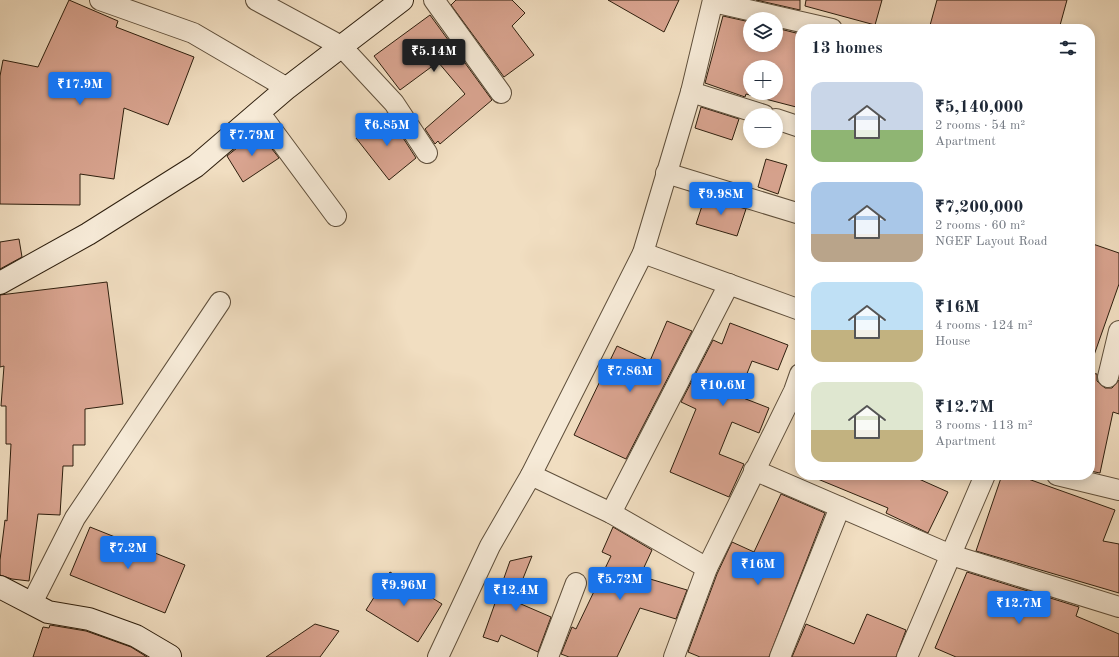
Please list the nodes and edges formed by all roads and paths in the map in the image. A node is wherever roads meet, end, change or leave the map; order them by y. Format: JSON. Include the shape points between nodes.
{"nodes":[{"id":1,"x":100,"y":0,"type":"edge"},
{"id":2,"x":256,"y":0,"type":"edge"},
{"id":3,"x":402,"y":0,"type":"edge"},
{"id":4,"x":434,"y":0,"type":"edge"},
{"id":5,"x":713,"y":1,"type":"edge"},
{"id":6,"x":811,"y":24,"type":"edge"},
{"id":7,"x":341,"y":46,"type":"junction"},
{"id":8,"x":287,"y":88,"type":"junction"},
{"id":9,"x":691,"y":92,"type":"junction"},
{"id":10,"x":501,"y":94,"type":"dead end"},
{"id":11,"x":743,"y":108,"type":"edge"},
{"id":12,"x":259,"y":112,"type":"junction"},
{"id":13,"x":783,"y":121,"type":"edge"},
{"id":14,"x":795,"y":125,"type":"edge"},
{"id":15,"x":427,"y":153,"type":"dead end"},
{"id":16,"x":666,"y":173,"type":"junction"},
{"id":17,"x":795,"y":212,"type":"edge"},
{"id":18,"x":336,"y":216,"type":"dead end"},
{"id":19,"x":642,"y":253,"type":"junction"},
{"id":20,"x":0,"y":283,"type":"edge"},
{"id":21,"x":729,"y":284,"type":"junction"},
{"id":22,"x":220,"y":302,"type":"dead end"},
{"id":23,"x":795,"y":308,"type":"edge"},
{"id":24,"x":1119,"y":331,"type":"edge"},
{"id":25,"x":1108,"y":377,"type":"dead end"},
{"id":26,"x":795,"y":392,"type":"edge"},
{"id":27,"x":754,"y":470,"type":"junction"},
{"id":28,"x":531,"y":475,"type":"junction"},
{"id":29,"x":983,"y":480,"type":"edge"},
{"id":30,"x":1078,"y":480,"type":"edge"},
{"id":31,"x":1119,"y":490,"type":"edge"},
{"id":32,"x":840,"y":507,"type":"junction"},
{"id":33,"x":611,"y":513,"type":"junction"},
{"id":34,"x":951,"y":554,"type":"junction"},
{"id":35,"x":707,"y":568,"type":"junction"},
{"id":36,"x":576,"y":583,"type":"dead end"},
{"id":37,"x":0,"y":589,"type":"edge"},
{"id":38,"x":32,"y":603,"type":"junction"},
{"id":39,"x":1119,"y":607,"type":"edge"},
{"id":40,"x":170,"y":657,"type":"edge"},
{"id":41,"x":438,"y":657,"type":"edge"},
{"id":42,"x":548,"y":657,"type":"edge"},
{"id":43,"x":674,"y":657,"type":"edge"},
{"id":44,"x":780,"y":657,"type":"edge"},
{"id":45,"x":908,"y":657,"type":"edge"}],
"edges":[{"from":1,"to":8,"type":"street","via":[[193,33]]},
{"from":2,"to":7,"type":"street"},
{"from":3,"to":7,"type":"street"},
{"from":4,"to":10,"type":"street"},
{"from":5,"to":6,"type":"street"},
{"from":5,"to":9,"type":"street"},
{"from":7,"to":8,"type":"street"},
{"from":7,"to":15,"type":"street","via":[[394,103]]},
{"from":8,"to":12,"type":"street"},
{"from":9,"to":11,"type":"street"},
{"from":9,"to":16,"type":"street"},
{"from":12,"to":18,"type":"street"},
{"from":12,"to":20,"type":"street","via":[[196,166],[88,234]]},
{"from":13,"to":14,"type":"street"},
{"from":16,"to":17,"type":"street"},
{"from":16,"to":19,"type":"street"},
{"from":19,"to":21,"type":"street"},
{"from":19,"to":28,"type":"street"},
{"from":21,"to":23,"type":"street"},
{"from":21,"to":33,"type":"street"},
{"from":22,"to":38,"type":"street","via":[[75,518]]},
{"from":24,"to":25,"type":"street"},
{"from":26,"to":27,"type":"street"},
{"from":27,"to":32,"type":"street"},
{"from":27,"to":35,"type":"street"},
{"from":28,"to":33,"type":"street"},
{"from":28,"to":41,"type":"street","via":[[490,546]]},
{"from":29,"to":34,"type":"street"},
{"from":30,"to":31,"type":"street"},
{"from":32,"to":34,"type":"street"},
{"from":32,"to":44,"type":"street"},
{"from":33,"to":35,"type":"street"},
{"from":34,"to":39,"type":"street"},
{"from":34,"to":45,"type":"street"},
{"from":35,"to":43,"type":"street"},
{"from":36,"to":42,"type":"street"},
{"from":37,"to":38,"type":"street"},
{"from":38,"to":40,"type":"street","via":[[48,612],[89,619],[136,636]]}]}
